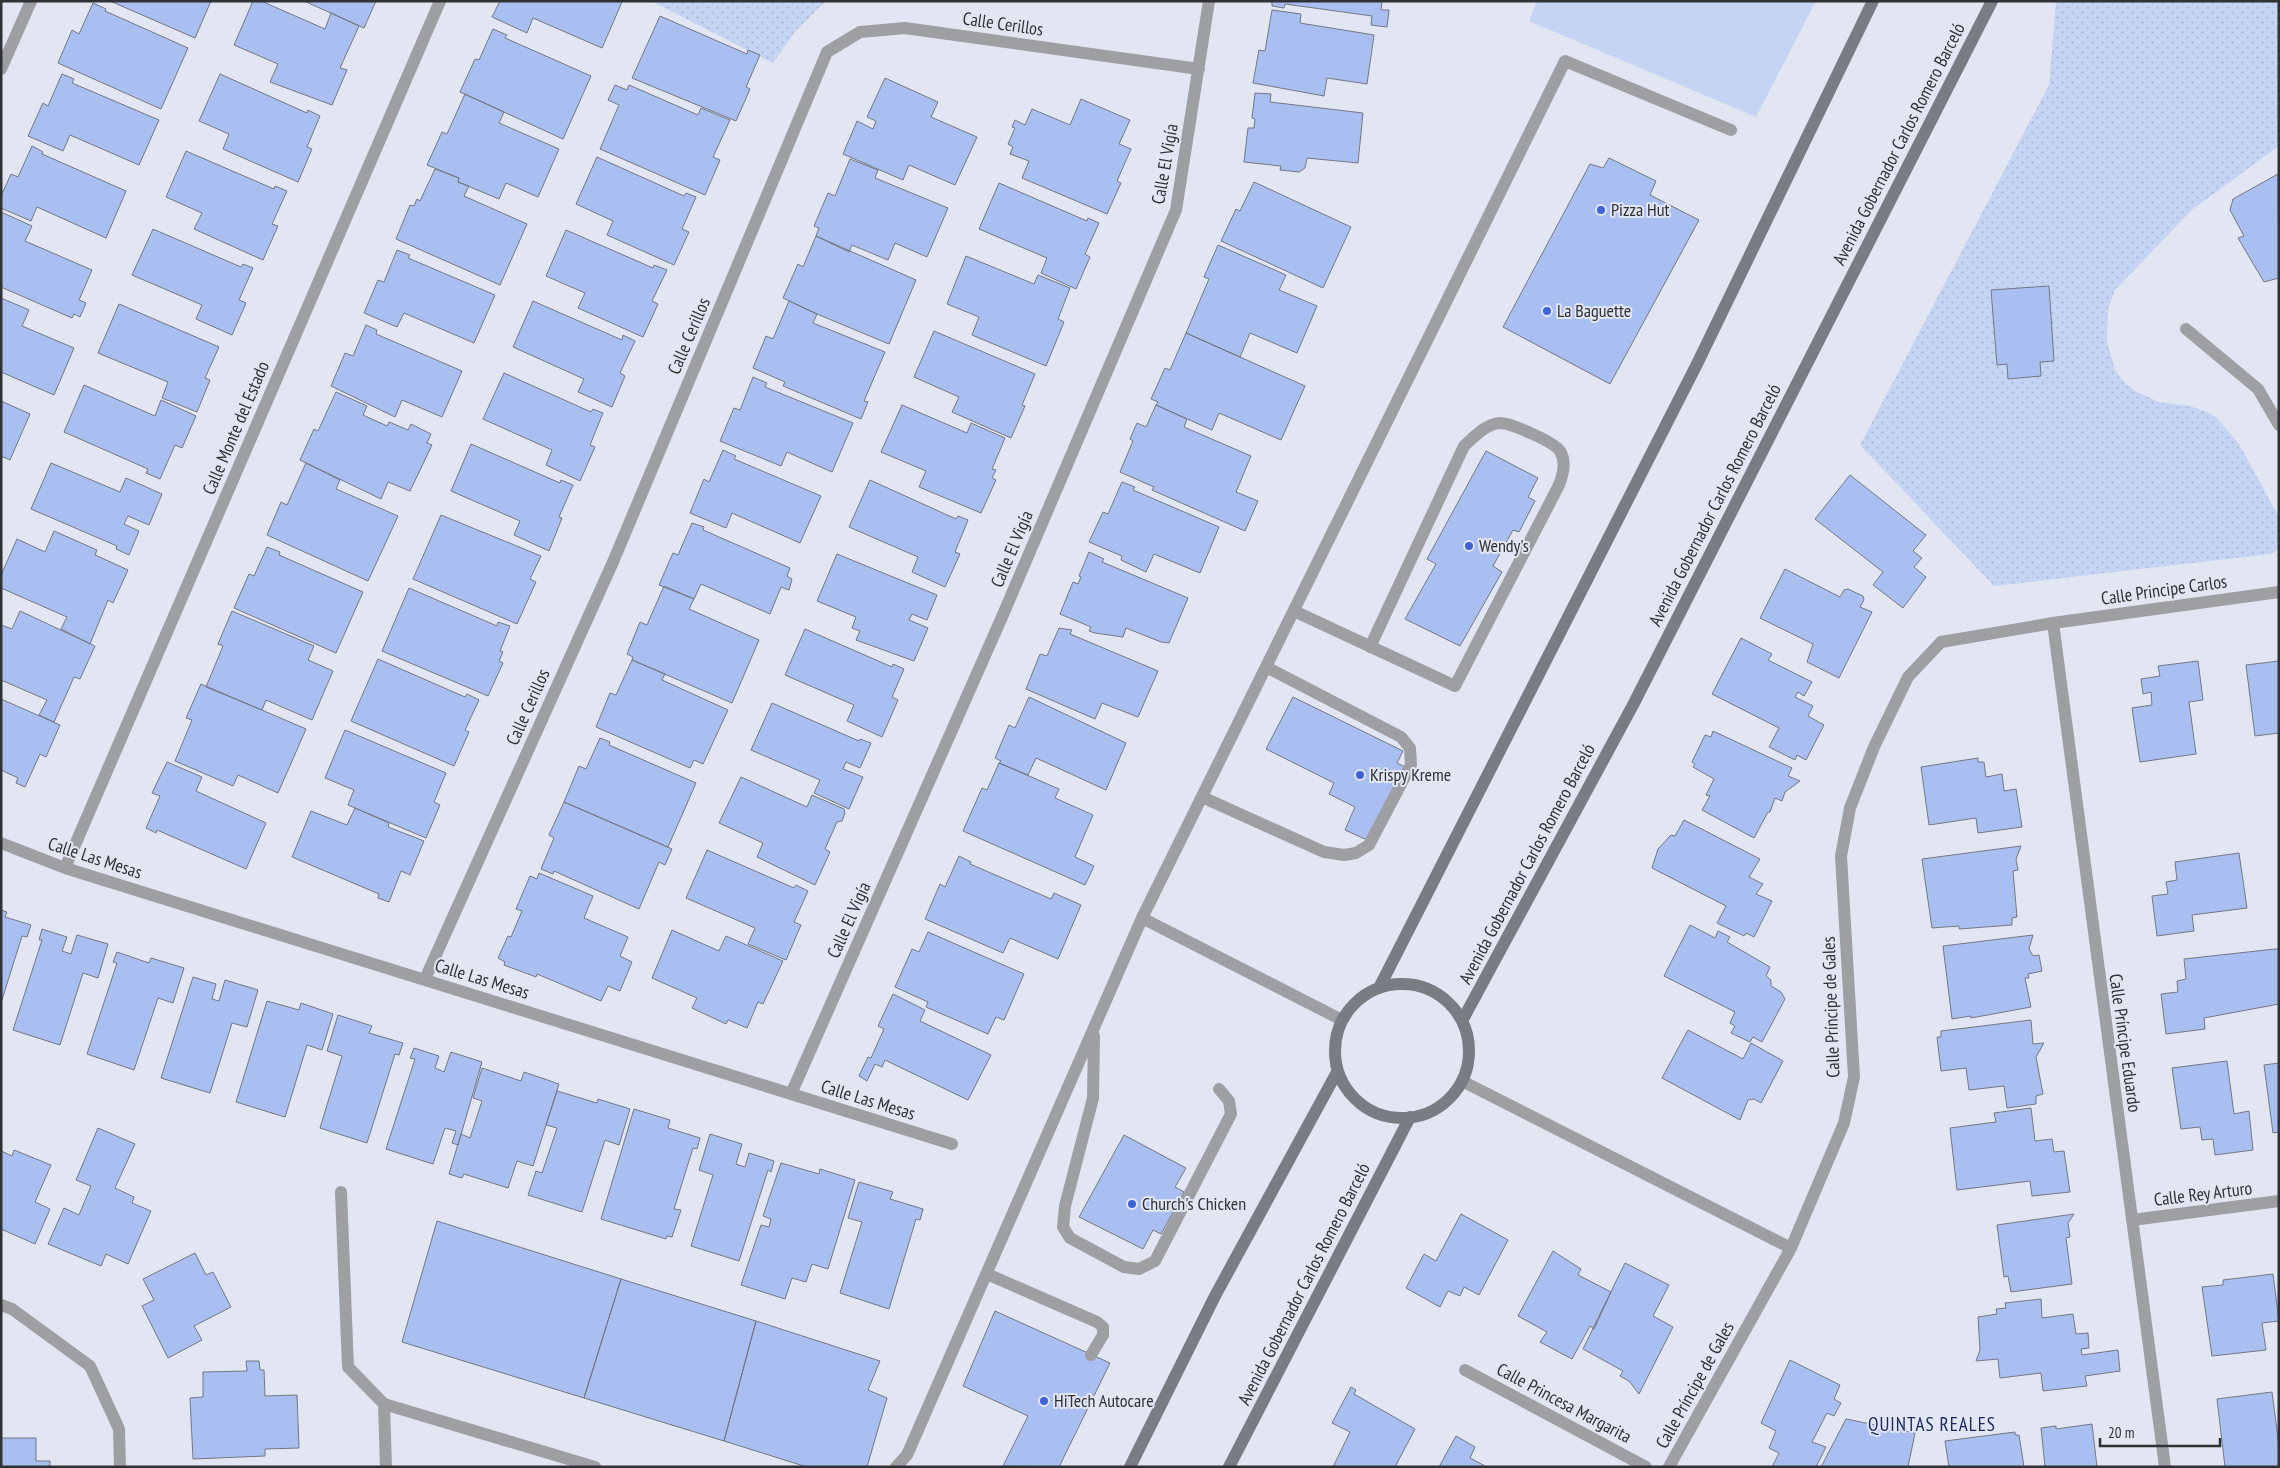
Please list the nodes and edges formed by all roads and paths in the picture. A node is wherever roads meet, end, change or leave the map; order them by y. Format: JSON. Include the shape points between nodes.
{"nodes":[{"id":1,"x":31,"y":1,"type":"edge"},
{"id":2,"x":440,"y":1,"type":"edge"},
{"id":3,"x":1209,"y":1,"type":"edge"},
{"id":4,"x":1874,"y":1,"type":"edge"},
{"id":5,"x":1992,"y":1,"type":"edge"},
{"id":6,"x":1,"y":69,"type":"edge"},
{"id":7,"x":1199,"y":69,"type":"junction"},
{"id":8,"x":1731,"y":130,"type":"dead end"},
{"id":9,"x":2186,"y":329,"type":"dead end"},
{"id":10,"x":2279,"y":425,"type":"edge"},
{"id":11,"x":2279,"y":592,"type":"edge"},
{"id":12,"x":1294,"y":611,"type":"junction"},
{"id":13,"x":2053,"y":623,"type":"junction"},
{"id":14,"x":1370,"y":647,"type":"junction"},
{"id":15,"x":1266,"y":667,"type":"junction"},
{"id":16,"x":1202,"y":797,"type":"junction"},
{"id":17,"x":1,"y":843,"type":"edge"},
{"id":18,"x":65,"y":868,"type":"junction"},
{"id":19,"x":1142,"y":918,"type":"junction"},
{"id":20,"x":425,"y":979,"type":"junction"},
{"id":21,"x":1379,"y":988,"type":"junction"},
{"id":22,"x":1342,"y":1020,"type":"junction"},
{"id":23,"x":1462,"y":1021,"type":"junction"},
{"id":24,"x":1094,"y":1028,"type":"junction"},
{"id":25,"x":1337,"y":1072,"type":"junction"},
{"id":26,"x":1462,"y":1081,"type":"junction"},
{"id":27,"x":1219,"y":1089,"type":"dead end"},
{"id":28,"x":791,"y":1094,"type":"junction"},
{"id":29,"x":1410,"y":1117,"type":"junction"},
{"id":30,"x":952,"y":1144,"type":"dead end"},
{"id":31,"x":341,"y":1192,"type":"dead end"},
{"id":32,"x":2279,"y":1202,"type":"edge"},
{"id":33,"x":2132,"y":1220,"type":"junction"},
{"id":34,"x":1791,"y":1248,"type":"junction"},
{"id":35,"x":987,"y":1274,"type":"junction"},
{"id":36,"x":1,"y":1304,"type":"edge"},
{"id":37,"x":1091,"y":1355,"type":"dead end"},
{"id":38,"x":1465,"y":1370,"type":"dead end"},
{"id":39,"x":384,"y":1404,"type":"junction"},
{"id":40,"x":120,"y":1467,"type":"edge"},
{"id":41,"x":386,"y":1467,"type":"edge"},
{"id":42,"x":595,"y":1467,"type":"edge"},
{"id":43,"x":896,"y":1467,"type":"edge"},
{"id":44,"x":1130,"y":1467,"type":"edge"},
{"id":45,"x":1230,"y":1467,"type":"edge"},
{"id":46,"x":1646,"y":1467,"type":"edge"},
{"id":47,"x":1669,"y":1467,"type":"edge"},
{"id":48,"x":2165,"y":1467,"type":"edge"}],
"edges":[{"from":1,"to":6,"type":"street"},
{"from":2,"to":18,"type":"street","name":"Calle Monte del Estado"},
{"from":3,"to":7,"type":"street","name":"Calle El Vigía"},
{"from":4,"to":21,"type":"main road","via":[[1697,364]]},
{"from":5,"to":23,"type":"main road","name":"Avenida Gobernador Carlos Romero Barceló","via":[[1637,696]]},
{"from":7,"to":20,"type":"street","name":"Calle Cerillos","via":[[905,28],[860,32],[827,52],[613,562]]},
{"from":7,"to":28,"type":"street","name":"Calle El Vigía","via":[[1176,210],[998,626]]},
{"from":8,"to":12,"type":"street","via":[[1565,61]]},
{"from":9,"to":10,"type":"street","via":[[2258,389]]},
{"from":11,"to":13,"type":"street","name":"Calle Principe Carlos"},
{"from":12,"to":14,"type":"street"},
{"from":12,"to":15,"type":"street"},
{"from":13,"to":33,"type":"street","name":"Calle Príncipe Eduardo"},
{"from":13,"to":34,"type":"street","name":"Calle Príncipe de Gales","via":[[1941,642],[1908,677],[1874,747],[1850,808],[1841,856],[1854,1078],[1844,1123]]},
{"from":14,"to":14,"type":"street","via":[[1455,686],[1559,485],[1565,468],[1560,451],[1541,437],[1502,423],[1479,432],[1464,446]]},
{"from":15,"to":16,"type":"street"},
{"from":15,"to":16,"type":"street","via":[[1400,737],[1410,748],[1411,765],[1369,845],[1350,854],[1324,852]]},
{"from":16,"to":19,"type":"street"},
{"from":17,"to":18,"type":"street","name":"Calle Las Mesas"},
{"from":18,"to":20,"type":"street","name":"Calle Las Mesas"},
{"from":19,"to":22,"type":"street"},
{"from":19,"to":24,"type":"street"},
{"from":20,"to":28,"type":"street","name":"Calle Las Mesas"},
{"from":21,"to":22,"type":"main road","via":[[1358,1000]]},
{"from":21,"to":23,"type":"main road","via":[[1408,983],[1433,991],[1453,1007]]},
{"from":22,"to":25,"type":"main road","via":[[1335,1046]]},
{"from":23,"to":26,"type":"main road","via":[[1469,1056]]},
{"from":24,"to":27,"type":"street","via":[[1093,1098],[1065,1206],[1063,1227],[1070,1238],[1124,1267],[1139,1269],[1155,1261],[1231,1114],[1228,1100]]},
{"from":24,"to":35,"type":"street"},
{"from":25,"to":29,"type":"main road","via":[[1351,1095],[1371,1111],[1397,1118]]},
{"from":25,"to":44,"type":"main road","via":[[1215,1296]]},
{"from":26,"to":29,"type":"main road","via":[[1445,1102],[1423,1115]]},
{"from":26,"to":34,"type":"street"},
{"from":28,"to":30,"type":"street","name":"Calle Las Mesas"},
{"from":29,"to":45,"type":"main road","name":"Avenida Gobernador Carlos Romero Barceló"},
{"from":31,"to":39,"type":"street","via":[[348,1367]]},
{"from":32,"to":33,"type":"street","name":"Calle Rey Arturo"},
{"from":33,"to":48,"type":"street","name":"Calle Príncipe Eduardo"},
{"from":34,"to":47,"type":"street","name":"Calle Príncipe de Gales"},
{"from":35,"to":37,"type":"street","via":[[1097,1322],[1103,1327],[1103,1335]]},
{"from":35,"to":43,"type":"street","via":[[907,1455]]},
{"from":36,"to":40,"type":"street","via":[[90,1366],[119,1429]]},
{"from":38,"to":46,"type":"street","name":"Calle Princesa Margarita"},
{"from":39,"to":41,"type":"street"},
{"from":39,"to":42,"type":"street"}]}
